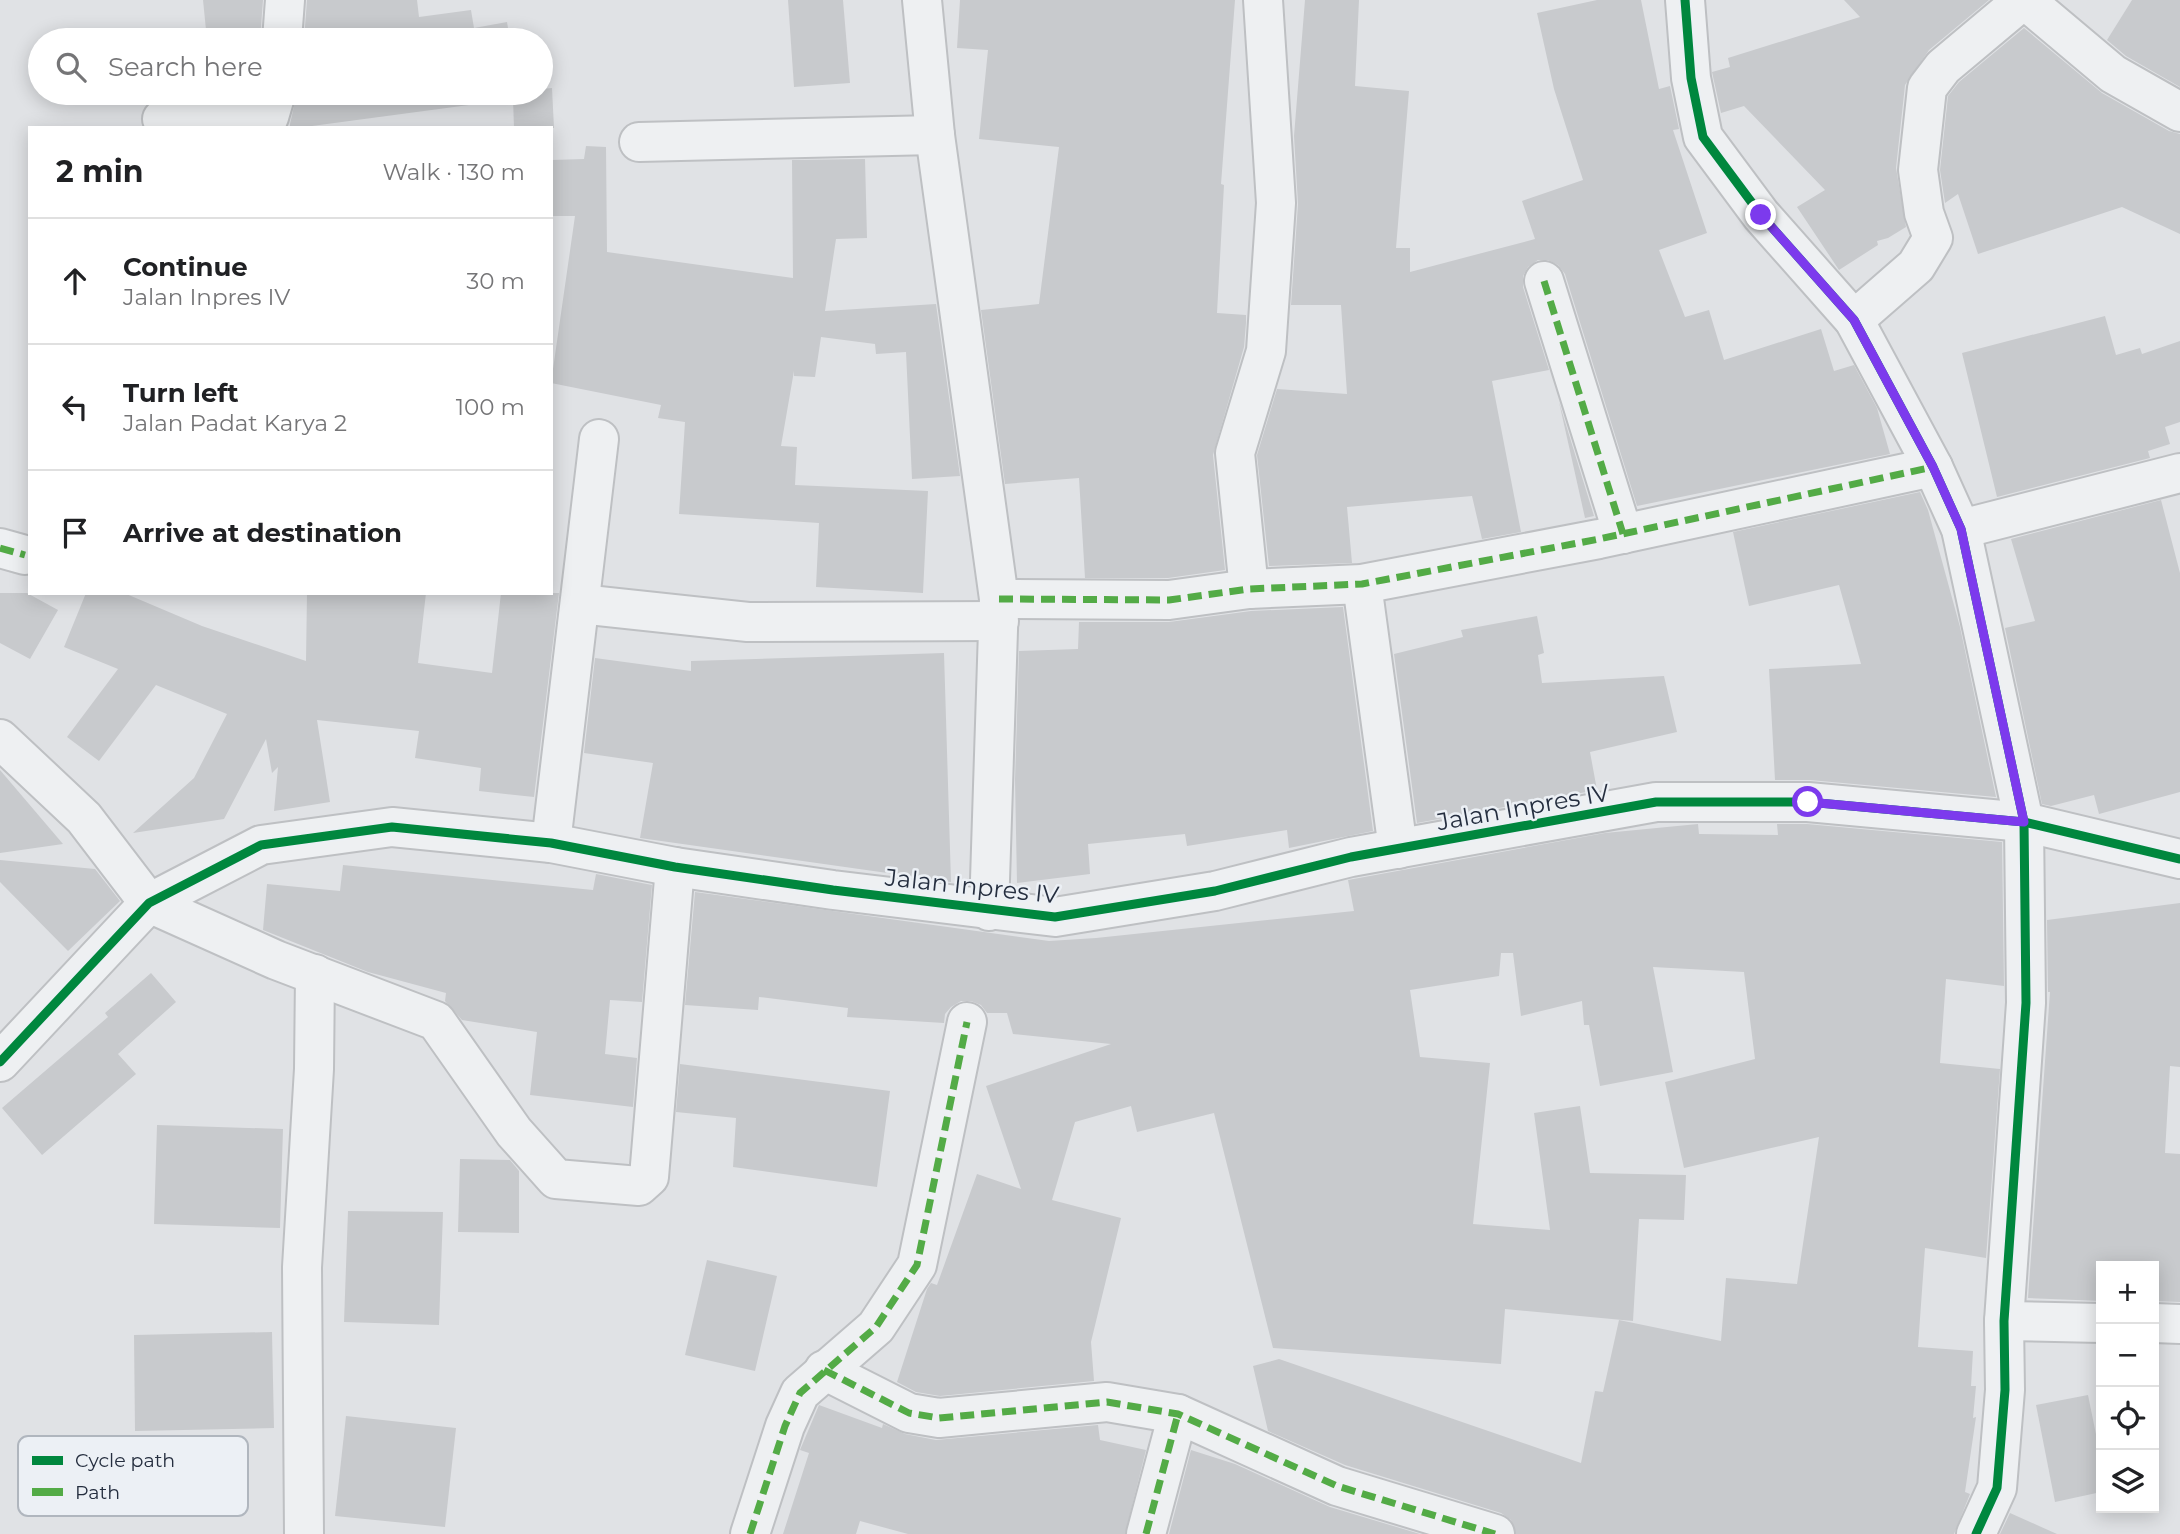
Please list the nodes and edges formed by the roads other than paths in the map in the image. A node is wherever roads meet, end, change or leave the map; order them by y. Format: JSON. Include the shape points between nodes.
{"nodes":[{"id":1,"x":285,"y":0,"type":"edge"},
{"id":2,"x":922,"y":0,"type":"edge"},
{"id":3,"x":1263,"y":0,"type":"edge"},
{"id":4,"x":1685,"y":0,"type":"edge"},
{"id":5,"x":2024,"y":0,"type":"edge"},
{"id":6,"x":283,"y":28,"type":"edge"},
{"id":7,"x":272,"y":105,"type":"edge"},
{"id":8,"x":2180,"y":113,"type":"edge"},
{"id":9,"x":162,"y":119,"type":"dead end"},
{"id":10,"x":935,"y":135,"type":"junction"},
{"id":11,"x":639,"y":142,"type":"dead end"},
{"id":12,"x":1544,"y":281,"type":"dead end"},
{"id":13,"x":1854,"y":320,"type":"junction"},
{"id":14,"x":599,"y":439,"type":"dead end"},
{"id":15,"x":1933,"y":467,"type":"junction"},
{"id":16,"x":2180,"y":473,"type":"edge"},
{"id":17,"x":1961,"y":529,"type":"junction"},
{"id":18,"x":1623,"y":534,"type":"junction"},
{"id":19,"x":1362,"y":583,"type":"junction"},
{"id":20,"x":1249,"y":589,"type":"junction"},
{"id":21,"x":580,"y":604,"type":"junction"},
{"id":22,"x":999,"y":610,"type":"junction"},
{"id":23,"x":0,"y":739,"type":"edge"},
{"id":24,"x":2024,"y":822,"type":"junction"},
{"id":25,"x":551,"y":843,"type":"junction"},
{"id":26,"x":1398,"y":849,"type":"junction"},
{"id":27,"x":2180,"y":859,"type":"edge"},
{"id":28,"x":675,"y":867,"type":"junction"},
{"id":29,"x":149,"y":903,"type":"junction"},
{"id":30,"x":989,"y":911,"type":"junction"},
{"id":31,"x":315,"y":974,"type":"junction"},
{"id":32,"x":967,"y":1022,"type":"dead end"},
{"id":33,"x":0,"y":1062,"type":"edge"},
{"id":34,"x":2004,"y":1321,"type":"junction"},
{"id":35,"x":2096,"y":1322,"type":"edge"},
{"id":36,"x":2159,"y":1323,"type":"edge"},
{"id":37,"x":2180,"y":1324,"type":"edge"},
{"id":38,"x":824,"y":1370,"type":"junction"},
{"id":39,"x":1178,"y":1414,"type":"junction"},
{"id":40,"x":304,"y":1534,"type":"edge"},
{"id":41,"x":750,"y":1534,"type":"edge"},
{"id":42,"x":1146,"y":1534,"type":"edge"},
{"id":43,"x":1495,"y":1534,"type":"edge"},
{"id":44,"x":1976,"y":1534,"type":"edge"}],
"edges":[{"from":1,"to":6,"type":"street"},
{"from":2,"to":10,"type":"street"},
{"from":3,"to":20,"type":"street","via":[[1276,203],[1266,351],[1235,453]]},
{"from":4,"to":13,"type":"street","via":[[1691,78],[1703,137],[1761,215]]},
{"from":5,"to":8,"type":"street","via":[[2113,75]]},
{"from":5,"to":13,"type":"street","via":[[1943,67],[1927,88],[1918,170],[1933,238],[1916,266]]},
{"from":7,"to":9,"type":"street","via":[[269,117],[258,120]]},
{"from":10,"to":11,"type":"street"},
{"from":10,"to":22,"type":"street"},
{"from":12,"to":18,"type":"street"},
{"from":13,"to":15,"type":"street"},
{"from":14,"to":21,"type":"street"},
{"from":15,"to":17,"type":"street"},
{"from":15,"to":18,"type":"street"},
{"from":16,"to":17,"type":"street"},
{"from":17,"to":24,"type":"street"},
{"from":18,"to":19,"type":"street"},
{"from":19,"to":20,"type":"street"},
{"from":19,"to":26,"type":"street"},
{"from":20,"to":22,"type":"street","via":[[1169,600]]},
{"from":21,"to":22,"type":"street","via":[[748,622]]},
{"from":21,"to":25,"type":"street"},
{"from":22,"to":30,"type":"street"},
{"from":23,"to":29,"type":"street","via":[[85,818]]},
{"from":24,"to":26,"type":"street","name":"Jalan Inpres IV","via":[[1808,802],[1656,802]]},
{"from":24,"to":27,"type":"street","name":"Jalan Inpres IV"},
{"from":24,"to":34,"type":"street","via":[[2026,1003]]},
{"from":25,"to":28,"type":"street","name":"Jalan Inpres IV"},
{"from":25,"to":29,"type":"street","name":"Jalan Inpres IV","via":[[392,827],[261,845]]},
{"from":26,"to":30,"type":"street","name":"Jalan Inpres IV","via":[[1215,891],[1055,918]]},
{"from":28,"to":30,"type":"street","name":"Jalan Inpres IV"},
{"from":28,"to":31,"type":"street","via":[[649,1177],[639,1186],[556,1179],[514,1132],[436,1021]]},
{"from":29,"to":31,"type":"street"},
{"from":29,"to":33,"type":"street","name":"Jalan Inpres IV"},
{"from":31,"to":40,"type":"street","via":[[302,1266]]},
{"from":32,"to":38,"type":"street","via":[[917,1265],[876,1327]]},
{"from":34,"to":35,"type":"street"},
{"from":34,"to":44,"type":"street","via":[[2005,1390],[1997,1489]]},
{"from":36,"to":37,"type":"street"},
{"from":38,"to":39,"type":"street","via":[[909,1413],[939,1418],[1107,1402]]},
{"from":38,"to":41,"type":"street","via":[[800,1393],[785,1426]]},
{"from":39,"to":42,"type":"street"},
{"from":39,"to":43,"type":"street","via":[[1337,1486]]}]}
